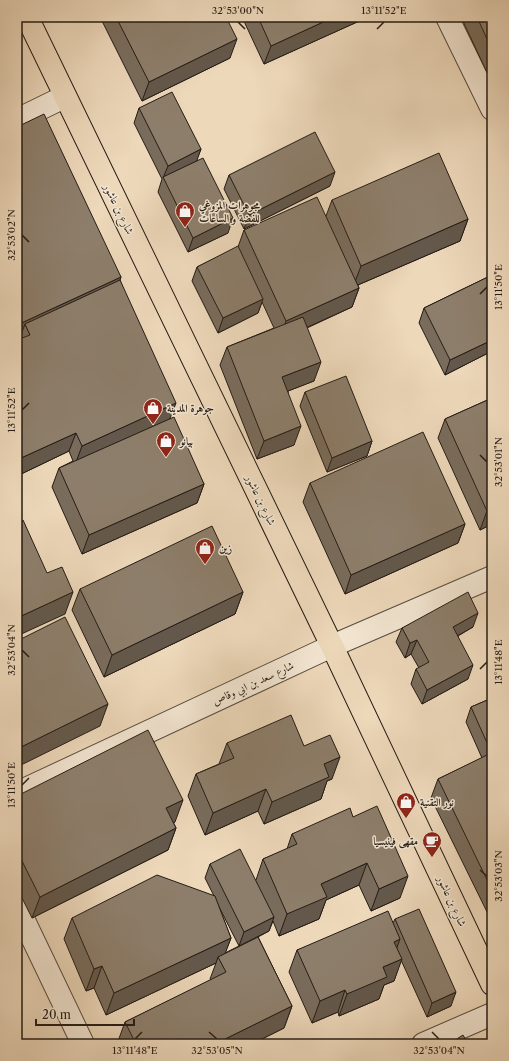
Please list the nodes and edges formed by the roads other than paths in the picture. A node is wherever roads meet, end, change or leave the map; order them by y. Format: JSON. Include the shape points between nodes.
{"nodes":[{"id":1,"x":27,"y":17,"type":"edge"},
{"id":2,"x":447,"y":17,"type":"edge"},
{"id":3,"x":64,"y":97,"type":"junction"},
{"id":4,"x":492,"y":109,"type":"edge"},
{"id":5,"x":17,"y":120,"type":"edge"},
{"id":6,"x":492,"y":577,"type":"edge"},
{"id":7,"x":332,"y":646,"type":"junction"},
{"id":8,"x":17,"y":793,"type":"edge"},
{"id":9,"x":17,"y":906,"type":"edge"},
{"id":10,"x":492,"y":984,"type":"edge"},
{"id":11,"x":492,"y":1014,"type":"edge"},
{"id":12,"x":83,"y":1044,"type":"edge"},
{"id":13,"x":423,"y":1044,"type":"edge"}],
"edges":[{"from":1,"to":3,"type":"main road","name":"شارع بن عاشور"},
{"from":2,"to":4,"type":"street"},
{"from":3,"to":5,"type":"street"},
{"from":3,"to":7,"type":"main road","name":"شارع بن عاشور"},
{"from":6,"to":7,"type":"street","name":"شارع سعد بن ابي وقاص"},
{"from":7,"to":8,"type":"street","name":"شارع سعد بن ابي وقاص"},
{"from":7,"to":10,"type":"main road","name":"شارع بن عاشور"},
{"from":9,"to":12,"type":"street"},
{"from":11,"to":13,"type":"street"}]}
